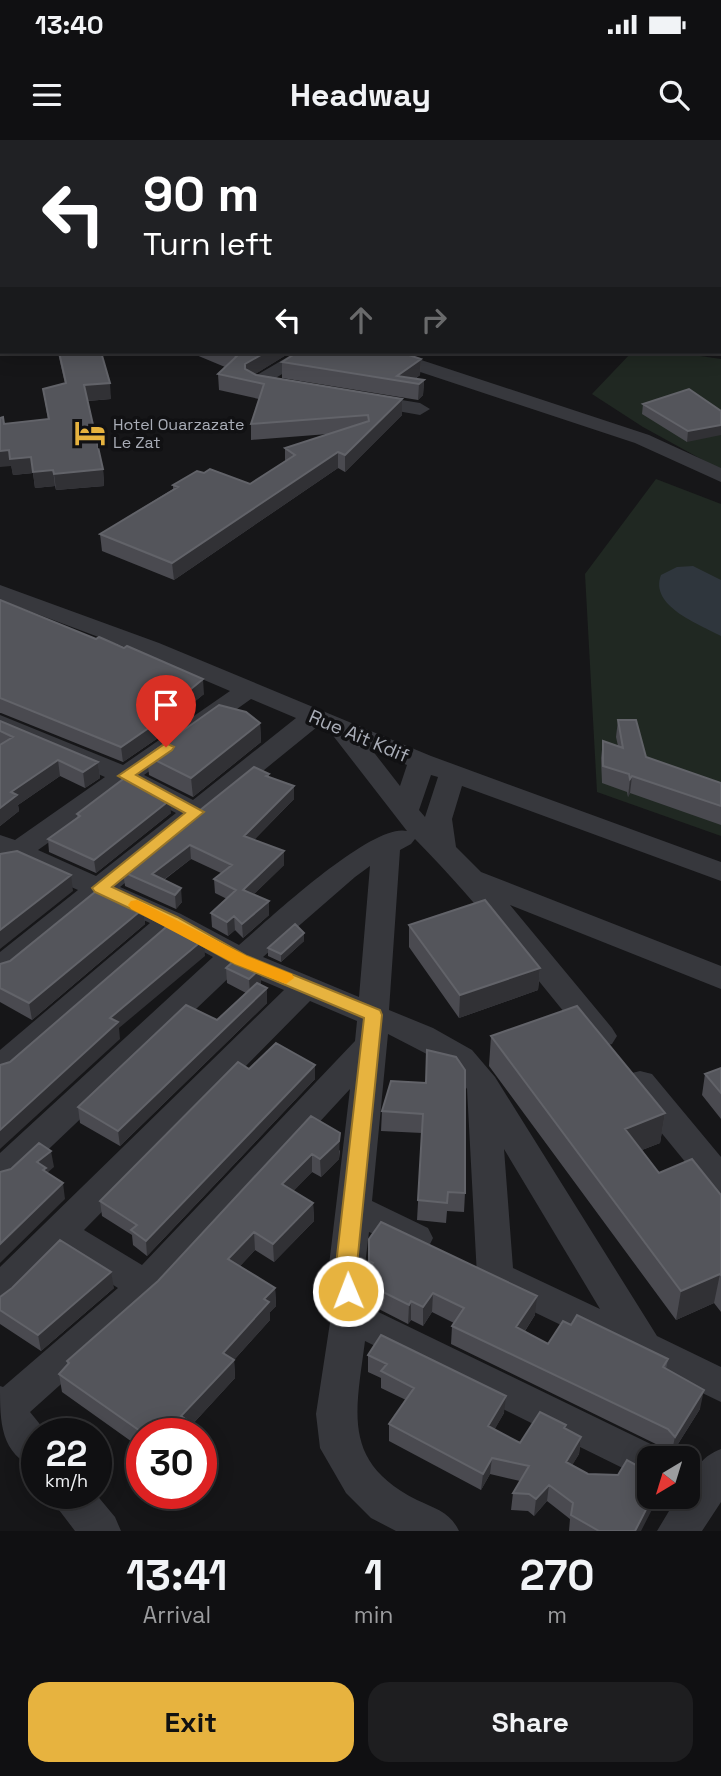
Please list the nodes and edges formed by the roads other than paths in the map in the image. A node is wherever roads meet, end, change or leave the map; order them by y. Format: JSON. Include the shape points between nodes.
{"nodes":[{"id":1,"x":305,"y":354,"type":"edge"},
{"id":2,"x":385,"y":354,"type":"edge"},
{"id":3,"x":301,"y":391,"type":"edge"},
{"id":4,"x":341,"y":397,"type":"edge"},
{"id":5,"x":420,"y":409,"type":"dead end"},
{"id":6,"x":721,"y":476,"type":"edge"},
{"id":7,"x":0,"y":592,"type":"edge"},
{"id":8,"x":248,"y":690,"type":"junction"},
{"id":9,"x":314,"y":717,"type":"junction"},
{"id":10,"x":0,"y":723,"type":"edge"},
{"id":11,"x":340,"y":728,"type":"junction"},
{"id":12,"x":422,"y":762,"type":"junction"},
{"id":13,"x":453,"y":773,"type":"junction"},
{"id":14,"x":125,"y":776,"type":"junction"},
{"id":15,"x":196,"y":812,"type":"junction"},
{"id":16,"x":422,"y":829,"type":"junction"},
{"id":17,"x":387,"y":846,"type":"junction"},
{"id":18,"x":5,"y":853,"type":"edge"},
{"id":19,"x":721,"y":872,"type":"edge"},
{"id":20,"x":470,"y":878,"type":"junction"},
{"id":21,"x":101,"y":888,"type":"junction"},
{"id":22,"x":171,"y":921,"type":"junction"},
{"id":23,"x":237,"y":957,"type":"junction"},
{"id":24,"x":0,"y":968,"type":"edge"},
{"id":25,"x":717,"y":979,"type":"edge"},
{"id":26,"x":306,"y":987,"type":"junction"},
{"id":27,"x":372,"y":1030,"type":"junction"},
{"id":28,"x":0,"y":1068,"type":"edge"},
{"id":29,"x":483,"y":1086,"type":"junction"},
{"id":30,"x":0,"y":1174,"type":"edge"},
{"id":31,"x":721,"y":1181,"type":"edge"},
{"id":32,"x":353,"y":1208,"type":"junction"},
{"id":33,"x":60,"y":1233,"type":"junction"},
{"id":34,"x":495,"y":1276,"type":"junction"},
{"id":35,"x":145,"y":1286,"type":"junction"},
{"id":36,"x":0,"y":1291,"type":"edge"},
{"id":37,"x":350,"y":1316,"type":"junction"},
{"id":38,"x":644,"y":1348,"type":"junction"},
{"id":39,"x":721,"y":1385,"type":"edge"},
{"id":40,"x":13,"y":1428,"type":"edge"},
{"id":41,"x":637,"y":1457,"type":"edge"},
{"id":42,"x":704,"y":1480,"type":"edge"},
{"id":43,"x":83,"y":1509,"type":"edge"},
{"id":44,"x":100,"y":1531,"type":"edge"},
{"id":45,"x":438,"y":1531,"type":"edge"},
{"id":46,"x":678,"y":1531,"type":"edge"}],
"edges":[{"from":1,"to":3,"type":"street","via":[[257,381]]},
{"from":2,"to":6,"type":"street","via":[[642,439]]},
{"from":4,"to":5,"type":"street"},
{"from":7,"to":8,"type":"street","name":"Rue Ait Kdif"},
{"from":8,"to":9,"type":"street","name":"Rue Ait Kdif"},
{"from":8,"to":14,"type":"street"},
{"from":9,"to":11,"type":"street","name":"Rue Ait Kdif"},
{"from":9,"to":15,"type":"street"},
{"from":10,"to":14,"type":"street"},
{"from":11,"to":12,"type":"street","name":"Rue Ait Kdif"},
{"from":11,"to":16,"type":"street"},
{"from":12,"to":13,"type":"street","name":"Rue Ait Kdif"},
{"from":12,"to":16,"type":"street"},
{"from":13,"to":16,"type":"street","via":[[438,819]]},
{"from":13,"to":19,"type":"street","name":"Rue Ait Kdif"},
{"from":14,"to":15,"type":"street"},
{"from":14,"to":18,"type":"street"},
{"from":15,"to":21,"type":"street"},
{"from":16,"to":17,"type":"street"},
{"from":16,"to":20,"type":"street"},
{"from":17,"to":23,"type":"street","via":[[345,870]]},
{"from":17,"to":27,"type":"street"},
{"from":18,"to":21,"type":"street"},
{"from":20,"to":25,"type":"street"},
{"from":20,"to":31,"type":"street"},
{"from":21,"to":22,"type":"street"},
{"from":21,"to":24,"type":"street"},
{"from":22,"to":23,"type":"street"},
{"from":22,"to":28,"type":"street"},
{"from":23,"to":26,"type":"street"},
{"from":23,"to":30,"type":"street"},
{"from":26,"to":27,"type":"street"},
{"from":26,"to":33,"type":"street"},
{"from":27,"to":29,"type":"street","via":[[422,1036],[461,1058]]},
{"from":27,"to":32,"type":"street"},
{"from":27,"to":35,"type":"street"},
{"from":29,"to":34,"type":"street"},
{"from":29,"to":38,"type":"street"},
{"from":32,"to":34,"type":"street"},
{"from":32,"to":37,"type":"street","via":[[346,1265]]},
{"from":33,"to":35,"type":"street"},
{"from":33,"to":36,"type":"street"},
{"from":34,"to":38,"type":"street"},
{"from":35,"to":40,"type":"street"},
{"from":37,"to":41,"type":"street"},
{"from":37,"to":45,"type":"street","via":[[336,1414],[340,1448],[360,1480],[386,1504]]},
{"from":38,"to":39,"type":"street"},
{"from":42,"to":46,"type":"street"},
{"from":43,"to":44,"type":"street"}]}
